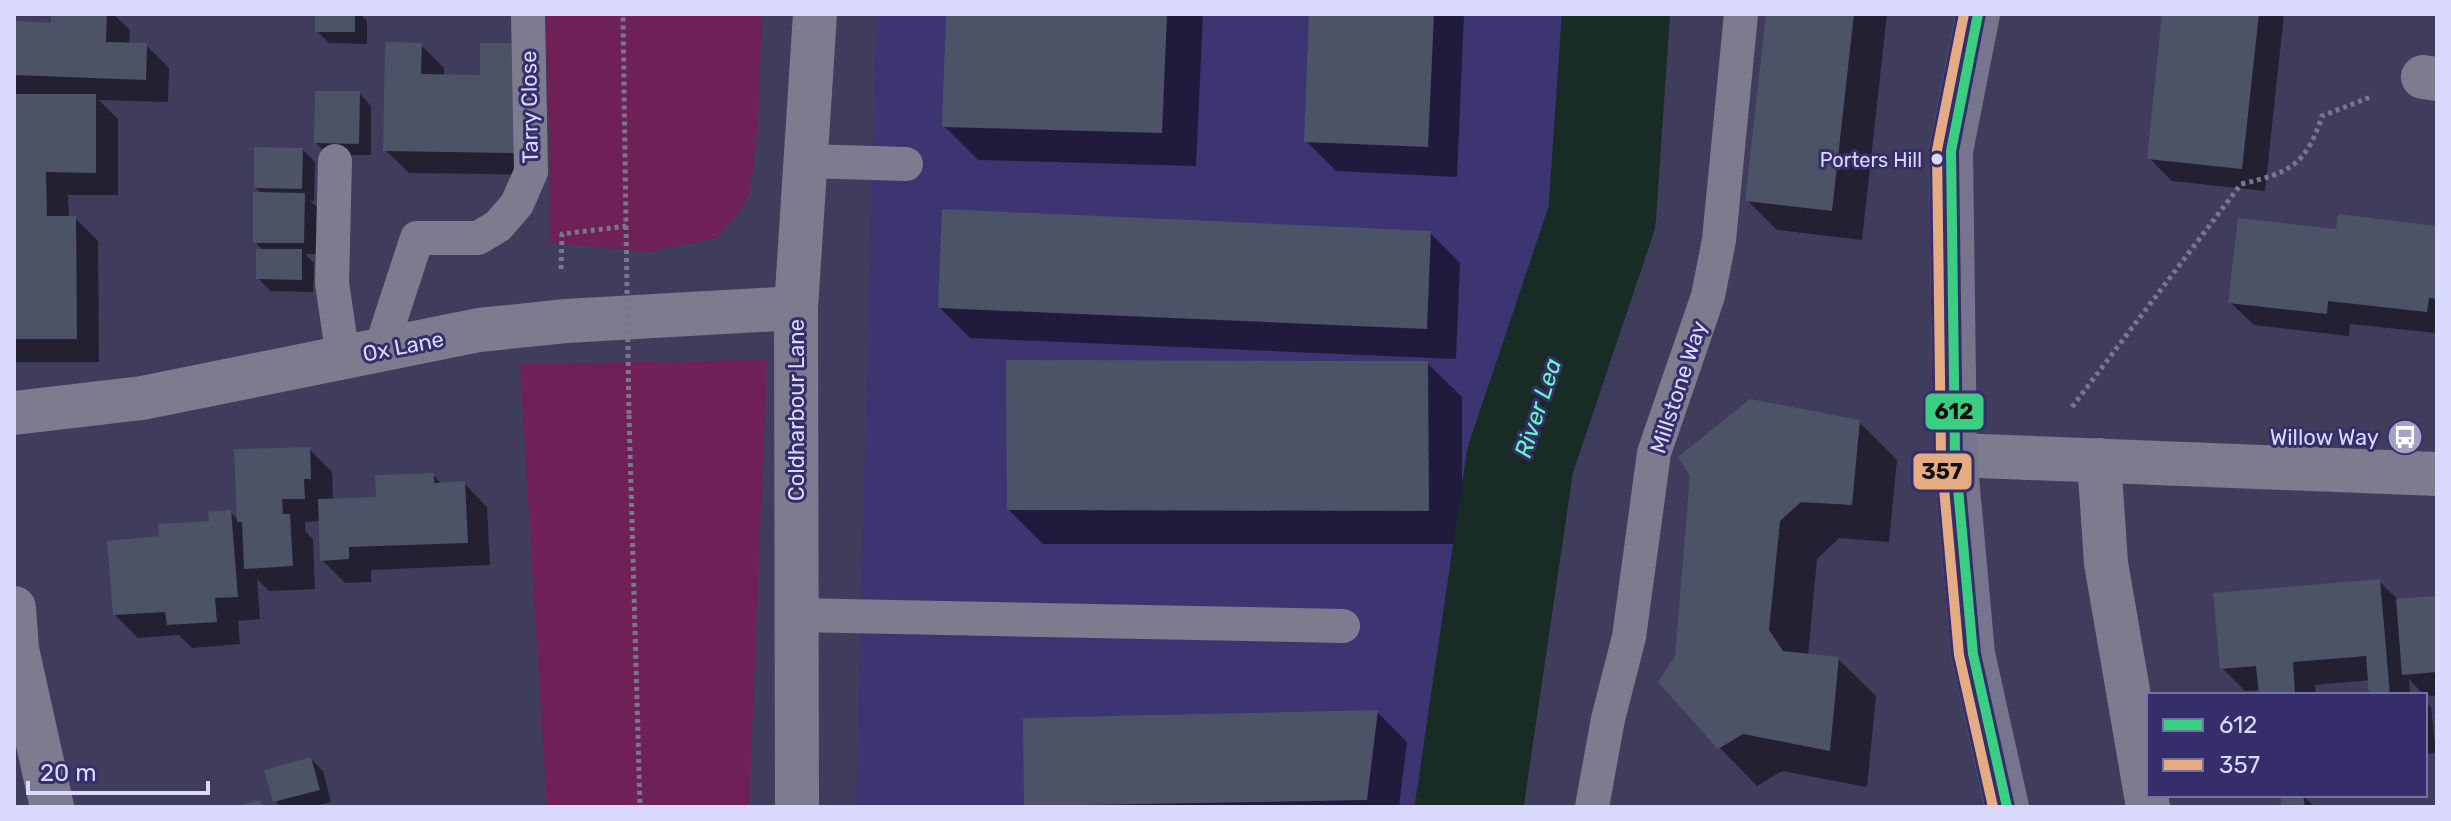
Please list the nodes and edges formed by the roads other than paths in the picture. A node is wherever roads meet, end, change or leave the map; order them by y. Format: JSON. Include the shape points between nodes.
{"nodes":[{"id":1,"x":528,"y":14,"type":"edge"},
{"id":2,"x":815,"y":14,"type":"edge"},
{"id":3,"x":1741,"y":14,"type":"edge"},
{"id":4,"x":1978,"y":14,"type":"edge"},
{"id":5,"x":335,"y":161,"type":"dead end"},
{"id":6,"x":806,"y":161,"type":"junction"},
{"id":7,"x":906,"y":164,"type":"dead end"},
{"id":8,"x":796,"y":308,"type":"junction"},
{"id":9,"x":362,"y":354,"type":"junction"},
{"id":10,"x":14,"y":413,"type":"edge"},
{"id":11,"x":1955,"y":455,"type":"junction"},
{"id":12,"x":2099,"y":460,"type":"junction"},
{"id":13,"x":2437,"y":474,"type":"edge"},
{"id":14,"x":14,"y":608,"type":"edge"},
{"id":15,"x":796,"y":615,"type":"junction"},
{"id":16,"x":1343,"y":626,"type":"dead end"},
{"id":17,"x":52,"y":807,"type":"edge"},
{"id":18,"x":797,"y":807,"type":"edge"},
{"id":19,"x":1592,"y":807,"type":"edge"},
{"id":20,"x":1601,"y":807,"type":"edge"},
{"id":21,"x":2007,"y":807,"type":"edge"},
{"id":22,"x":2148,"y":807,"type":"edge"}],
"edges":[{"from":1,"to":9,"type":"lane","name":"Tarry Close","via":[[531,172],[517,204],[498,226],[478,238],[417,238]]},
{"from":2,"to":6,"type":"street","name":"Coldharbour Lane"},
{"from":3,"to":19,"type":"lane","name":"Millstone Way","via":[[1719,240],[1708,296],[1654,453],[1629,637]]},
{"from":4,"to":11,"type":"main road","via":[[1951,151]]},
{"from":5,"to":9,"type":"lane","via":[[332,283]]},
{"from":6,"to":7,"type":"lane"},
{"from":6,"to":8,"type":"street","name":"Coldharbour Lane"},
{"from":8,"to":9,"type":"street","name":"Ox Lane","via":[[493,329]]},
{"from":8,"to":15,"type":"street","name":"Coldharbour Lane"},
{"from":9,"to":10,"type":"street","name":"Ox Lane","via":[[142,398]]},
{"from":11,"to":12,"type":"street"},
{"from":11,"to":21,"type":"main road","via":[[1973,654]]},
{"from":12,"to":13,"type":"street"},
{"from":12,"to":22,"type":"street","via":[[2106,563]]},
{"from":14,"to":17,"type":"street","via":[[17,649]]},
{"from":15,"to":16,"type":"lane"},
{"from":15,"to":18,"type":"street","name":"Coldharbour Lane"},
{"from":19,"to":20,"type":"lane","name":"Millstone Way"}]}
